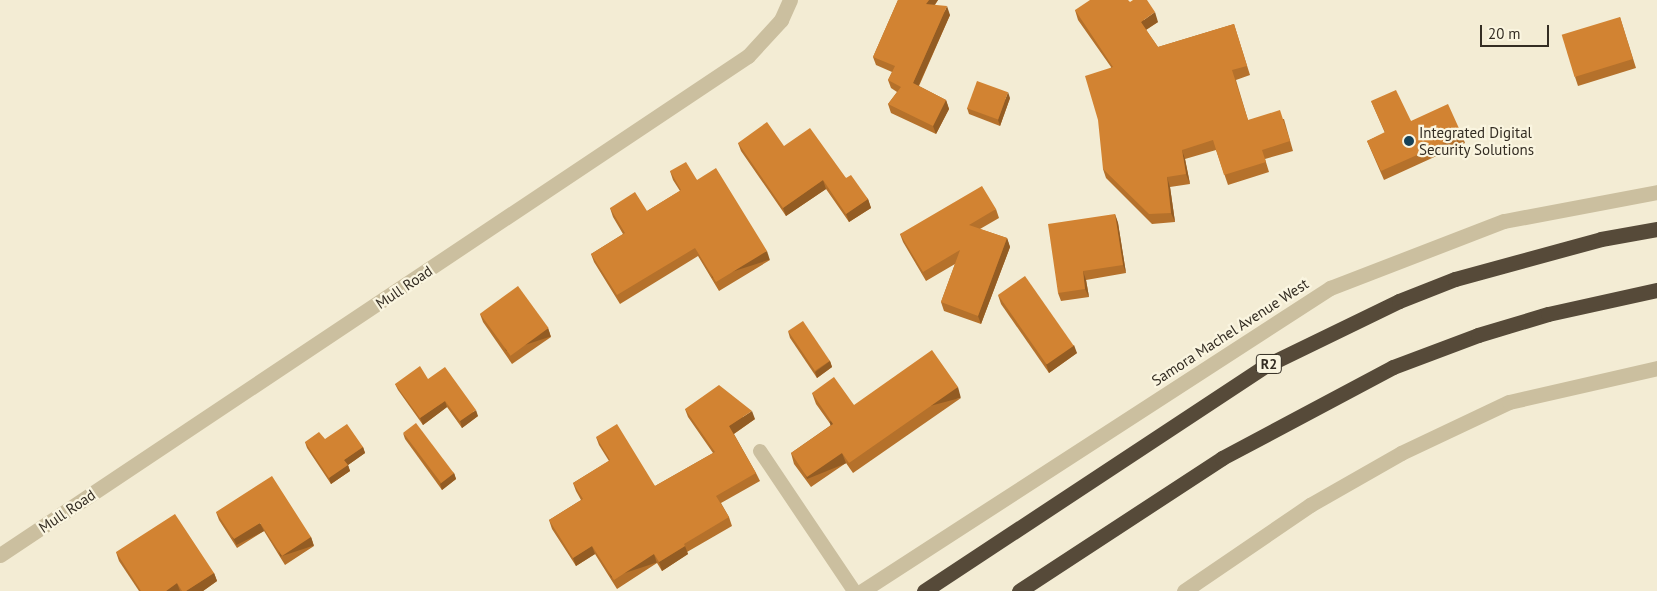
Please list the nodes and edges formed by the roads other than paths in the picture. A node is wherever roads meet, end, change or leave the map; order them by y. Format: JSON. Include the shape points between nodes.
{"nodes":[{"id":1,"x":790,"y":0,"type":"edge"},
{"id":2,"x":1657,"y":192,"type":"edge"},
{"id":3,"x":1657,"y":229,"type":"edge"},
{"id":4,"x":1657,"y":290,"type":"edge"},
{"id":5,"x":1657,"y":368,"type":"edge"},
{"id":6,"x":760,"y":451,"type":"dead end"},
{"id":7,"x":0,"y":555,"type":"edge"},
{"id":8,"x":854,"y":591,"type":"edge"},
{"id":9,"x":862,"y":591,"type":"edge"},
{"id":10,"x":924,"y":591,"type":"edge"},
{"id":11,"x":1019,"y":591,"type":"edge"},
{"id":12,"x":1184,"y":591,"type":"edge"}],
"edges":[{"from":1,"to":7,"type":"street","name":"Mull Road","via":[[781,20],[748,56]]},
{"from":2,"to":9,"type":"street","name":"Samora Machel Avenue West","via":[[1504,222],[1330,288]]},
{"from":3,"to":10,"type":"highway","number":"R2","via":[[1601,239],[1455,279],[1265,366]]},
{"from":4,"to":11,"type":"highway","via":[[1539,316],[1393,367],[1222,458]]},
{"from":5,"to":12,"type":"street","via":[[1509,402],[1400,452],[1310,505]]},
{"from":6,"to":8,"type":"lane"}]}
